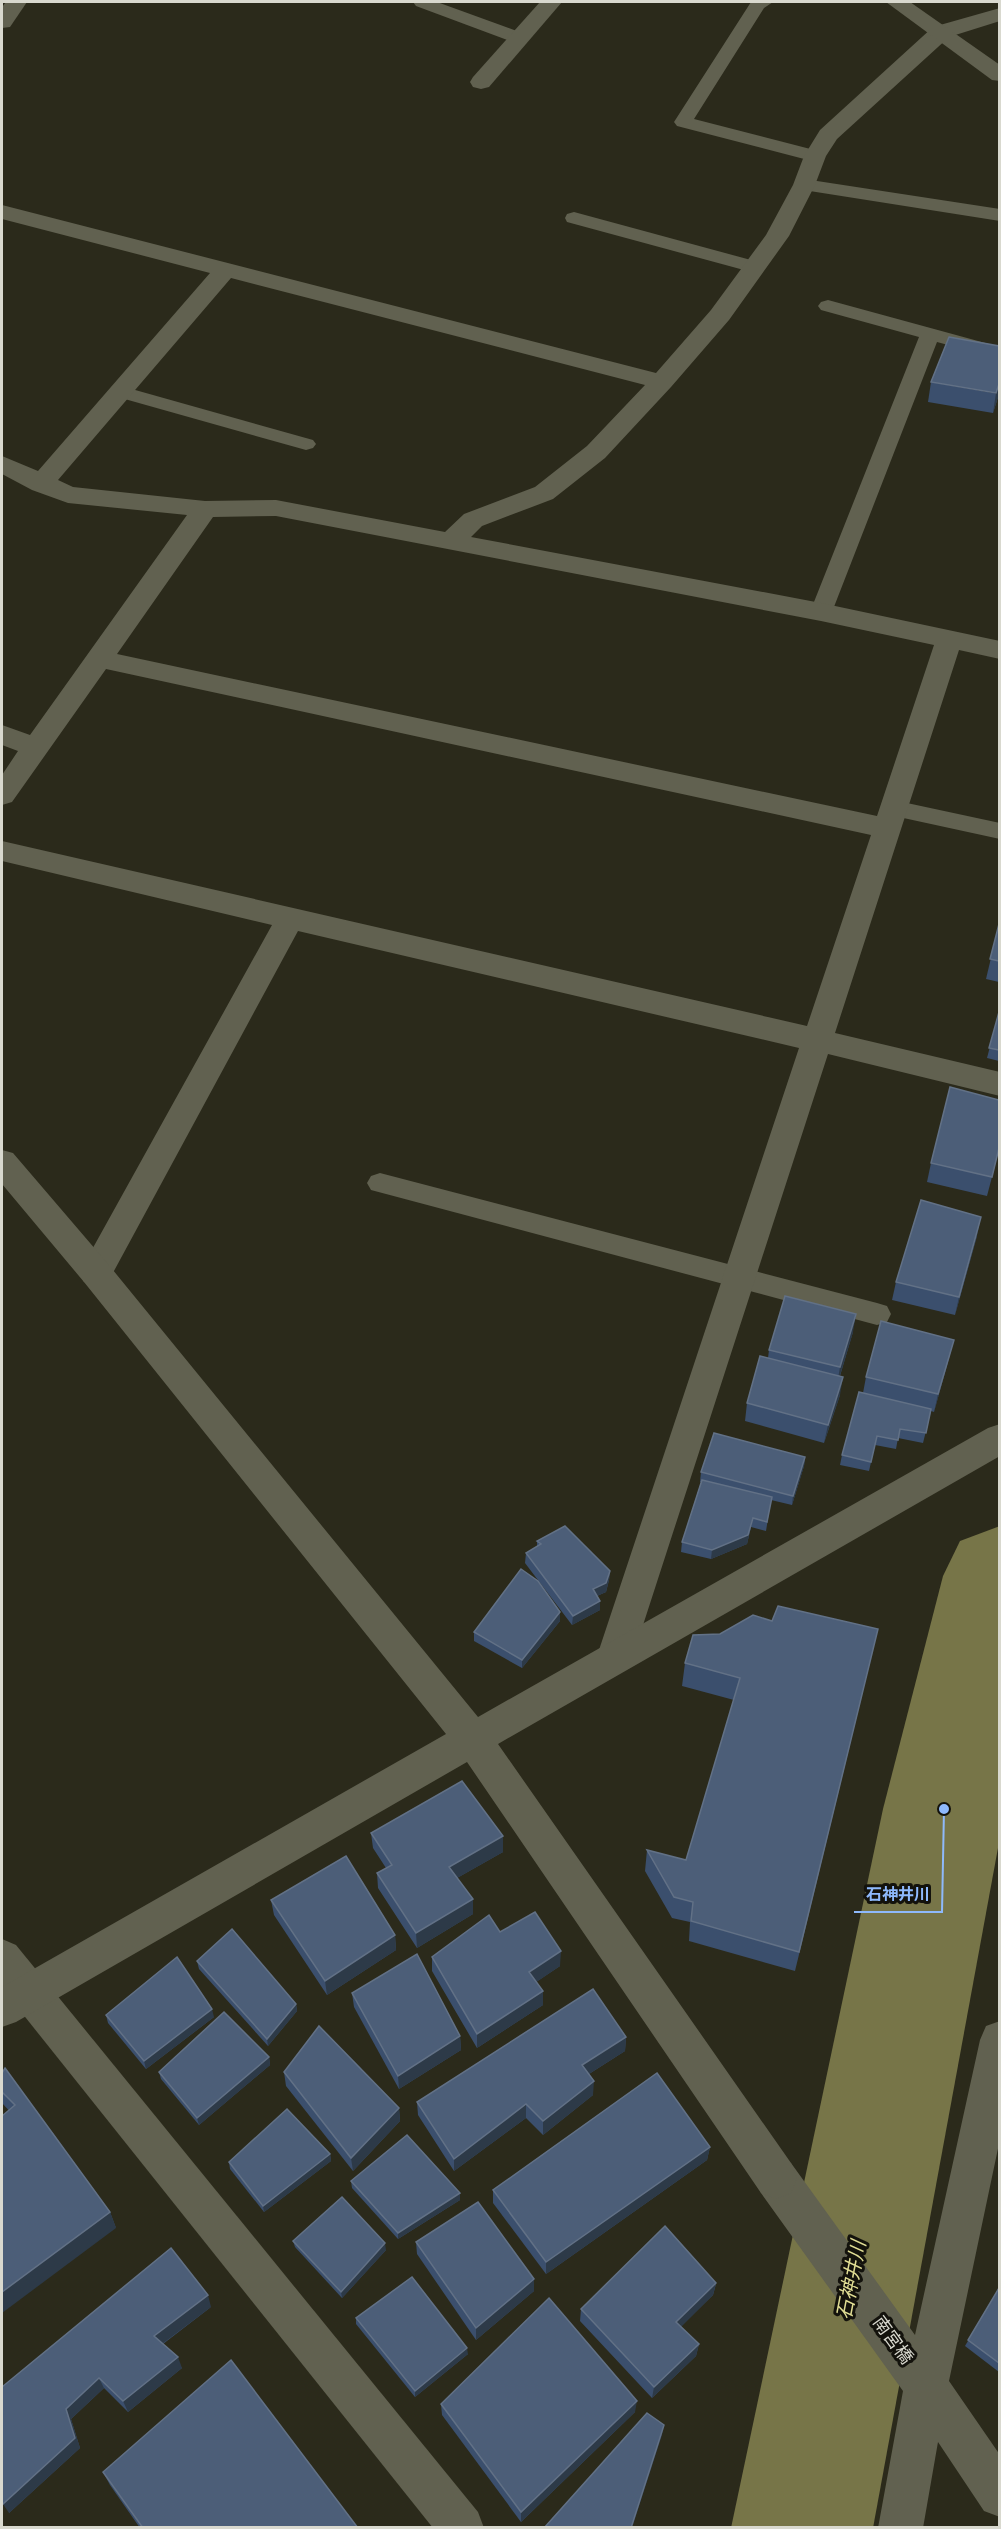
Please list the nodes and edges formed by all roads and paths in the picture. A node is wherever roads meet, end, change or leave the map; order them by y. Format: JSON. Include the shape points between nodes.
{"nodes":[{"id":1,"x":16,"y":2,"type":"edge"},
{"id":2,"x":422,"y":2,"type":"edge"},
{"id":3,"x":551,"y":2,"type":"edge"},
{"id":4,"x":764,"y":2,"type":"edge"},
{"id":5,"x":897,"y":2,"type":"edge"},
{"id":6,"x":999,"y":14,"type":"edge"},
{"id":7,"x":2,"y":22,"type":"edge"},
{"id":8,"x":940,"y":32,"type":"junction"},
{"id":9,"x":519,"y":38,"type":"junction"},
{"id":10,"x":999,"y":75,"type":"edge"},
{"id":11,"x":482,"y":82,"type":"dead end"},
{"id":12,"x":815,"y":156,"type":"junction"},
{"id":13,"x":804,"y":185,"type":"junction"},
{"id":14,"x":2,"y":212,"type":"edge"},
{"id":15,"x":999,"y":215,"type":"edge"},
{"id":16,"x":574,"y":218,"type":"dead end"},
{"id":17,"x":755,"y":267,"type":"junction"},
{"id":18,"x":226,"y":269,"type":"junction"},
{"id":19,"x":828,"y":306,"type":"dead end"},
{"id":20,"x":930,"y":334,"type":"junction"},
{"id":21,"x":999,"y":353,"type":"edge"},
{"id":22,"x":662,"y":382,"type":"junction"},
{"id":23,"x":121,"y":392,"type":"junction"},
{"id":24,"x":306,"y":444,"type":"dead end"},
{"id":25,"x":2,"y":464,"type":"edge"},
{"id":26,"x":41,"y":484,"type":"junction"},
{"id":27,"x":205,"y":509,"type":"junction"},
{"id":28,"x":450,"y":542,"type":"junction"},
{"id":29,"x":821,"y":612,"type":"junction"},
{"id":30,"x":949,"y":640,"type":"junction"},
{"id":31,"x":999,"y":650,"type":"edge"},
{"id":32,"x":100,"y":659,"type":"junction"},
{"id":33,"x":2,"y":734,"type":"edge"},
{"id":34,"x":36,"y":748,"type":"junction"},
{"id":35,"x":2,"y":795,"type":"edge"},
{"id":36,"x":890,"y":818,"type":"junction"},
{"id":37,"x":999,"y":831,"type":"edge"},
{"id":38,"x":2,"y":851,"type":"edge"},
{"id":39,"x":289,"y":921,"type":"junction"},
{"id":40,"x":818,"y":1040,"type":"junction"},
{"id":41,"x":999,"y":1084,"type":"edge"},
{"id":42,"x":2,"y":1162,"type":"edge"},
{"id":43,"x":380,"y":1183,"type":"dead end"},
{"id":44,"x":96,"y":1273,"type":"junction"},
{"id":45,"x":739,"y":1278,"type":"junction"},
{"id":46,"x":877,"y":1314,"type":"dead end"},
{"id":47,"x":999,"y":1438,"type":"edge"},
{"id":48,"x":615,"y":1656,"type":"junction"},
{"id":49,"x":473,"y":1739,"type":"junction"},
{"id":50,"x":2,"y":1958,"type":"edge"},
{"id":51,"x":15,"y":2000,"type":"edge"},
{"id":52,"x":999,"y":2040,"type":"edge"},
{"id":53,"x":926,"y":2386,"type":"junction"},
{"id":54,"x":999,"y":2495,"type":"edge"},
{"id":55,"x":462,"y":2528,"type":"edge"},
{"id":56,"x":900,"y":2528,"type":"edge"}],
"edges":[{"from":1,"to":7,"type":"street"},
{"from":2,"to":9,"type":"lane"},
{"from":3,"to":9,"type":"street"},
{"from":4,"to":12,"type":"lane","via":[[758,4],[682,122]]},
{"from":5,"to":8,"type":"street"},
{"from":6,"to":8,"type":"street"},
{"from":8,"to":10,"type":"street"},
{"from":8,"to":12,"type":"street","via":[[828,135]]},
{"from":9,"to":11,"type":"street"},
{"from":12,"to":13,"type":"street"},
{"from":13,"to":15,"type":"lane"},
{"from":13,"to":17,"type":"street"},
{"from":14,"to":18,"type":"street"},
{"from":16,"to":17,"type":"lane"},
{"from":17,"to":22,"type":"street"},
{"from":18,"to":22,"type":"street"},
{"from":18,"to":23,"type":"street"},
{"from":19,"to":20,"type":"lane"},
{"from":20,"to":21,"type":"lane"},
{"from":20,"to":29,"type":"lane"},
{"from":22,"to":28,"type":"street","via":[[596,452],[543,493],[473,520]]},
{"from":23,"to":24,"type":"lane"},
{"from":23,"to":26,"type":"street"},
{"from":25,"to":26,"type":"street"},
{"from":26,"to":27,"type":"street","via":[[68,495]]},
{"from":27,"to":28,"type":"street","via":[[276,508]]},
{"from":27,"to":32,"type":"street"},
{"from":28,"to":29,"type":"street"},
{"from":29,"to":30,"type":"street"},
{"from":30,"to":31,"type":"street"},
{"from":30,"to":36,"type":"street"},
{"from":32,"to":34,"type":"street"},
{"from":32,"to":36,"type":"street"},
{"from":33,"to":34,"type":"street"},
{"from":34,"to":35,"type":"street"},
{"from":36,"to":37,"type":"lane"},
{"from":36,"to":40,"type":"street"},
{"from":38,"to":39,"type":"street"},
{"from":39,"to":40,"type":"street"},
{"from":39,"to":44,"type":"street"},
{"from":40,"to":41,"type":"street"},
{"from":40,"to":45,"type":"street"},
{"from":42,"to":44,"type":"street","name":"南宮橋"},
{"from":43,"to":45,"type":"lane"},
{"from":44,"to":49,"type":"street","name":"南宮橋"},
{"from":45,"to":46,"type":"lane"},
{"from":45,"to":48,"type":"street"},
{"from":47,"to":48,"type":"street"},
{"from":48,"to":49,"type":"street"},
{"from":49,"to":51,"type":"street"},
{"from":49,"to":53,"type":"street","name":"南宮橋","via":[[776,2178]]},
{"from":50,"to":51,"type":"street"},
{"from":51,"to":55,"type":"street"},
{"from":52,"to":53,"type":"street"},
{"from":53,"to":54,"type":"street","name":"南宮橋"},
{"from":53,"to":56,"type":"street"}]}
